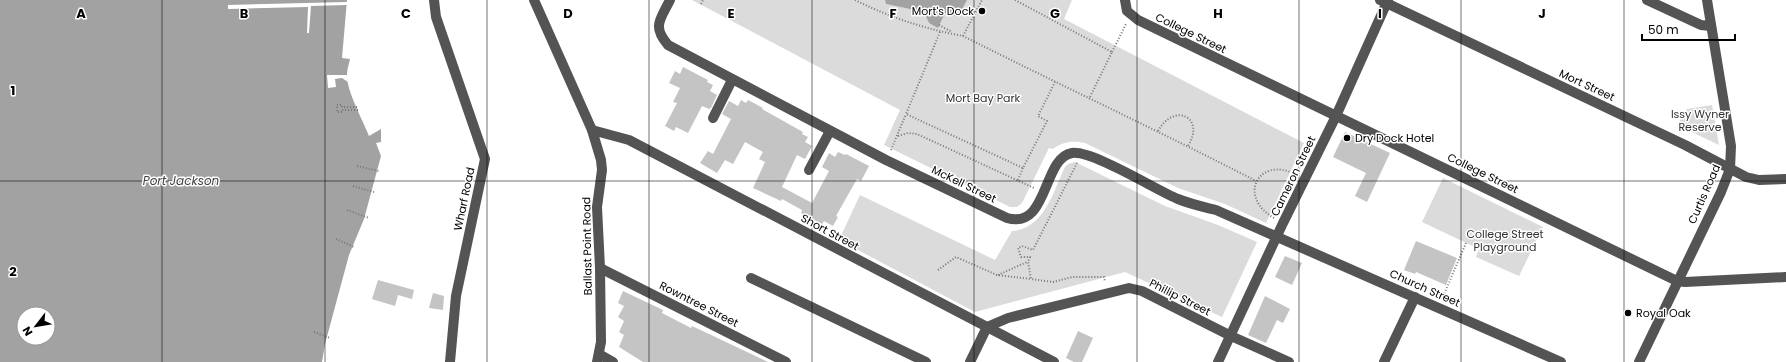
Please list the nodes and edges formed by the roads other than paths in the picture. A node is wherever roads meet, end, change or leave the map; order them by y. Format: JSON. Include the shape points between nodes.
{"nodes":[{"id":1,"x":534,"y":0,"type":"edge"},
{"id":2,"x":670,"y":0,"type":"edge"},
{"id":3,"x":1124,"y":0,"type":"edge"},
{"id":4,"x":1647,"y":0,"type":"edge"},
{"id":5,"x":1707,"y":0,"type":"edge"},
{"id":6,"x":436,"y":1,"type":"edge"},
{"id":7,"x":1385,"y":1,"type":"edge"},
{"id":8,"x":1711,"y":26,"type":"junction"},
{"id":9,"x":732,"y":80,"type":"junction"},
{"id":10,"x":1336,"y":116,"type":"junction"},
{"id":11,"x":713,"y":118,"type":"dead end"},
{"id":12,"x":592,"y":130,"type":"junction"},
{"id":13,"x":830,"y":130,"type":"junction"},
{"id":14,"x":1730,"y":169,"type":"junction"},
{"id":15,"x":809,"y":170,"type":"dead end"},
{"id":16,"x":1786,"y":179,"type":"edge"},
{"id":17,"x":1278,"y":237,"type":"junction"},
{"id":18,"x":600,"y":268,"type":"junction"},
{"id":19,"x":1786,"y":277,"type":"edge"},
{"id":20,"x":751,"y":278,"type":"dead end"},
{"id":21,"x":1677,"y":281,"type":"junction"},
{"id":22,"x":1415,"y":297,"type":"junction"},
{"id":23,"x":987,"y":327,"type":"junction"},
{"id":24,"x":1231,"y":336,"type":"junction"},
{"id":25,"x":598,"y":358,"type":"edge"},
{"id":26,"x":450,"y":362,"type":"edge"},
{"id":27,"x":613,"y":362,"type":"edge"},
{"id":28,"x":786,"y":362,"type":"edge"},
{"id":29,"x":926,"y":362,"type":"edge"},
{"id":30,"x":970,"y":362,"type":"edge"},
{"id":31,"x":1054,"y":362,"type":"edge"},
{"id":32,"x":1218,"y":362,"type":"edge"},
{"id":33,"x":1289,"y":362,"type":"edge"},
{"id":34,"x":1384,"y":362,"type":"edge"},
{"id":35,"x":1561,"y":362,"type":"edge"},
{"id":36,"x":1639,"y":362,"type":"edge"}],
"edges":[{"from":1,"to":12,"type":"street","name":"Ballast Point Road"},
{"from":2,"to":9,"type":"street","name":"McKell Street","via":[[658,25],[660,36],[668,45]]},
{"from":3,"to":10,"type":"street","name":"College Street","via":[[1132,16]]},
{"from":4,"to":8,"type":"street","via":[[1701,25]]},
{"from":5,"to":8,"type":"street","name":"Curtis Road"},
{"from":6,"to":26,"type":"street","name":"Wharf Road","via":[[436,17],[485,159],[456,296]]},
{"from":7,"to":10,"type":"street","name":"Cameron Street"},
{"from":7,"to":14,"type":"street","name":"Mort Street"},
{"from":8,"to":14,"type":"street","name":"Curtis Road","via":[[1731,146]]},
{"from":9,"to":11,"type":"street"},
{"from":9,"to":13,"type":"street","name":"McKell Street"},
{"from":10,"to":17,"type":"street","name":"Cameron Street"},
{"from":10,"to":21,"type":"street","name":"College Street"},
{"from":12,"to":18,"type":"street","name":"Ballast Point Road","via":[[602,160],[597,206]]},
{"from":12,"to":23,"type":"street","name":"Short Street","via":[[629,140]]},
{"from":13,"to":15,"type":"street"},
{"from":13,"to":17,"type":"street","name":"McKell Street","via":[[886,160],[1016,221],[1033,212],[1063,156],[1082,153],[1178,199],[1216,210]]},
{"from":14,"to":16,"type":"street","name":"Mort Street","via":[[1752,179]]},
{"from":14,"to":21,"type":"street","name":"Curtis Road"},
{"from":17,"to":22,"type":"street","name":"Church Street"},
{"from":17,"to":24,"type":"street","name":"Cameron Street"},
{"from":18,"to":25,"type":"street","name":"Ballast Point Road","via":[[601,342]]},
{"from":18,"to":28,"type":"street","name":"Rowntree Street"},
{"from":19,"to":21,"type":"street","name":"College Street"},
{"from":20,"to":29,"type":"street"},
{"from":21,"to":36,"type":"street","name":"Curtis Road"},
{"from":22,"to":34,"type":"street"},
{"from":22,"to":35,"type":"street","name":"Church Street"},
{"from":23,"to":24,"type":"street","name":"Phillip Street","via":[[1008,318],[1130,288],[1142,291]]},
{"from":23,"to":30,"type":"street"},
{"from":23,"to":31,"type":"street","name":"Short Street"},
{"from":24,"to":32,"type":"street","name":"Cameron Street"},
{"from":24,"to":33,"type":"street","name":"Phillip Street"},
{"from":25,"to":27,"type":"street"}]}
